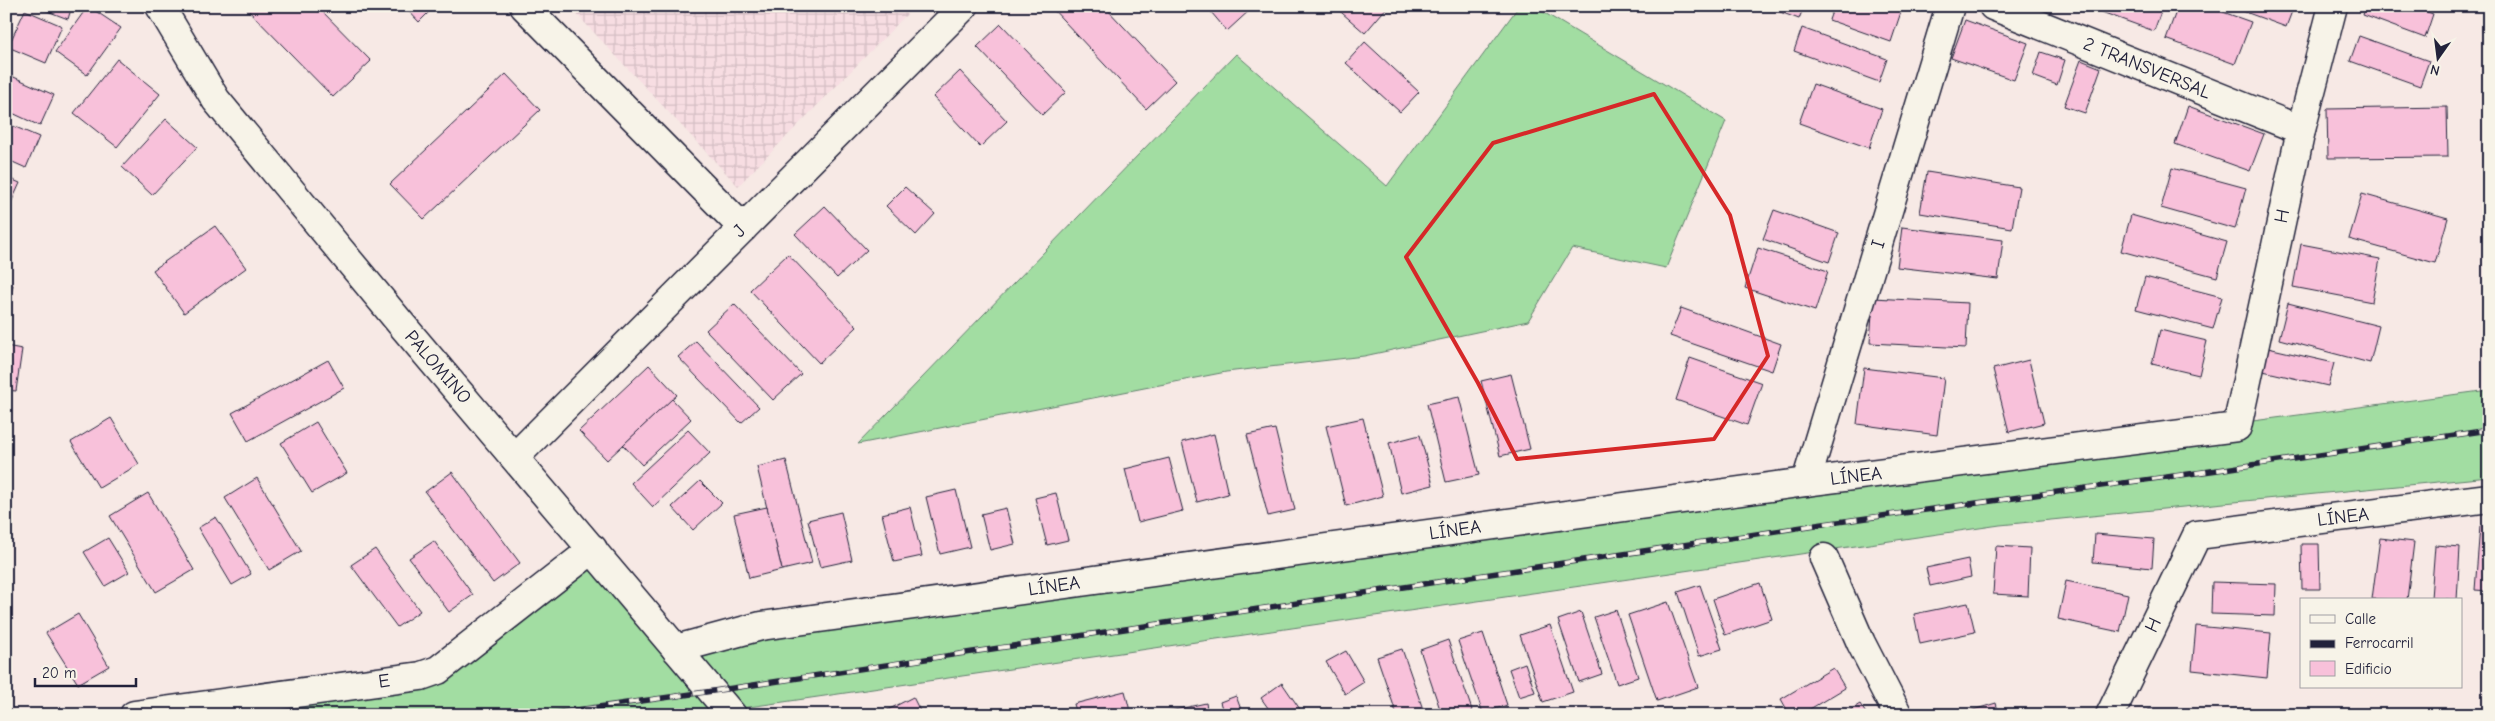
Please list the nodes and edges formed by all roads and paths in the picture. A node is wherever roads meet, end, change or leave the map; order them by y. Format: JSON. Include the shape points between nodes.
{"nodes":[{"id":1,"x":160,"y":6,"type":"edge"},
{"id":2,"x":524,"y":6,"type":"edge"},
{"id":3,"x":964,"y":6,"type":"edge"},
{"id":4,"x":1950,"y":6,"type":"edge"},
{"id":5,"x":1994,"y":6,"type":"edge"},
{"id":6,"x":2333,"y":6,"type":"edge"},
{"id":7,"x":2301,"y":130,"type":"junction"},
{"id":8,"x":743,"y":228,"type":"junction"},
{"id":9,"x":2237,"y":427,"type":"joint"},
{"id":10,"x":515,"y":457,"type":"junction"},
{"id":11,"x":1806,"y":482,"type":"junction"},
{"id":12,"x":2489,"y":498,"type":"edge"},
{"id":13,"x":2197,"y":535,"type":"joint"},
{"id":14,"x":593,"y":549,"type":"junction"},
{"id":15,"x":1824,"y":558,"type":"dead end"},
{"id":16,"x":676,"y":649,"type":"junction"},
{"id":17,"x":134,"y":715,"type":"edge"},
{"id":18,"x":732,"y":715,"type":"edge"},
{"id":19,"x":1898,"y":715,"type":"edge"},
{"id":20,"x":2110,"y":715,"type":"edge"}],
"edges":[{"from":1,"to":10,"type":"street","name":"PALOMINO","via":[[216,100]]},
{"from":2,"to":8,"type":"street"},
{"from":3,"to":8,"type":"street","name":"J"},
{"from":4,"to":11,"type":"street","name":"I"},
{"from":5,"to":7,"type":"street","name":"2 TRANSVERSAL"},
{"from":6,"to":7,"type":"street","name":"H"},
{"from":7,"to":9,"type":"street","name":"H"},
{"from":8,"to":10,"type":"street","name":"J"},
{"from":9,"to":11,"type":"street","name":"LÍNEA"},
{"from":10,"to":14,"type":"street","name":"PALOMINO"},
{"from":11,"to":16,"type":"street","name":"LÍNEA","via":[[761,626]]},
{"from":12,"to":13,"type":"street","name":"LÍNEA"},
{"from":13,"to":20,"type":"street","name":"H"},
{"from":14,"to":16,"type":"street","name":"PALOMINO"},
{"from":14,"to":17,"type":"street","name":"E","via":[[438,670],[420,676]]},
{"from":15,"to":19,"type":"street","via":[[1861,643]]},
{"from":16,"to":18,"type":"street","name":"PALOMINO"}]}
